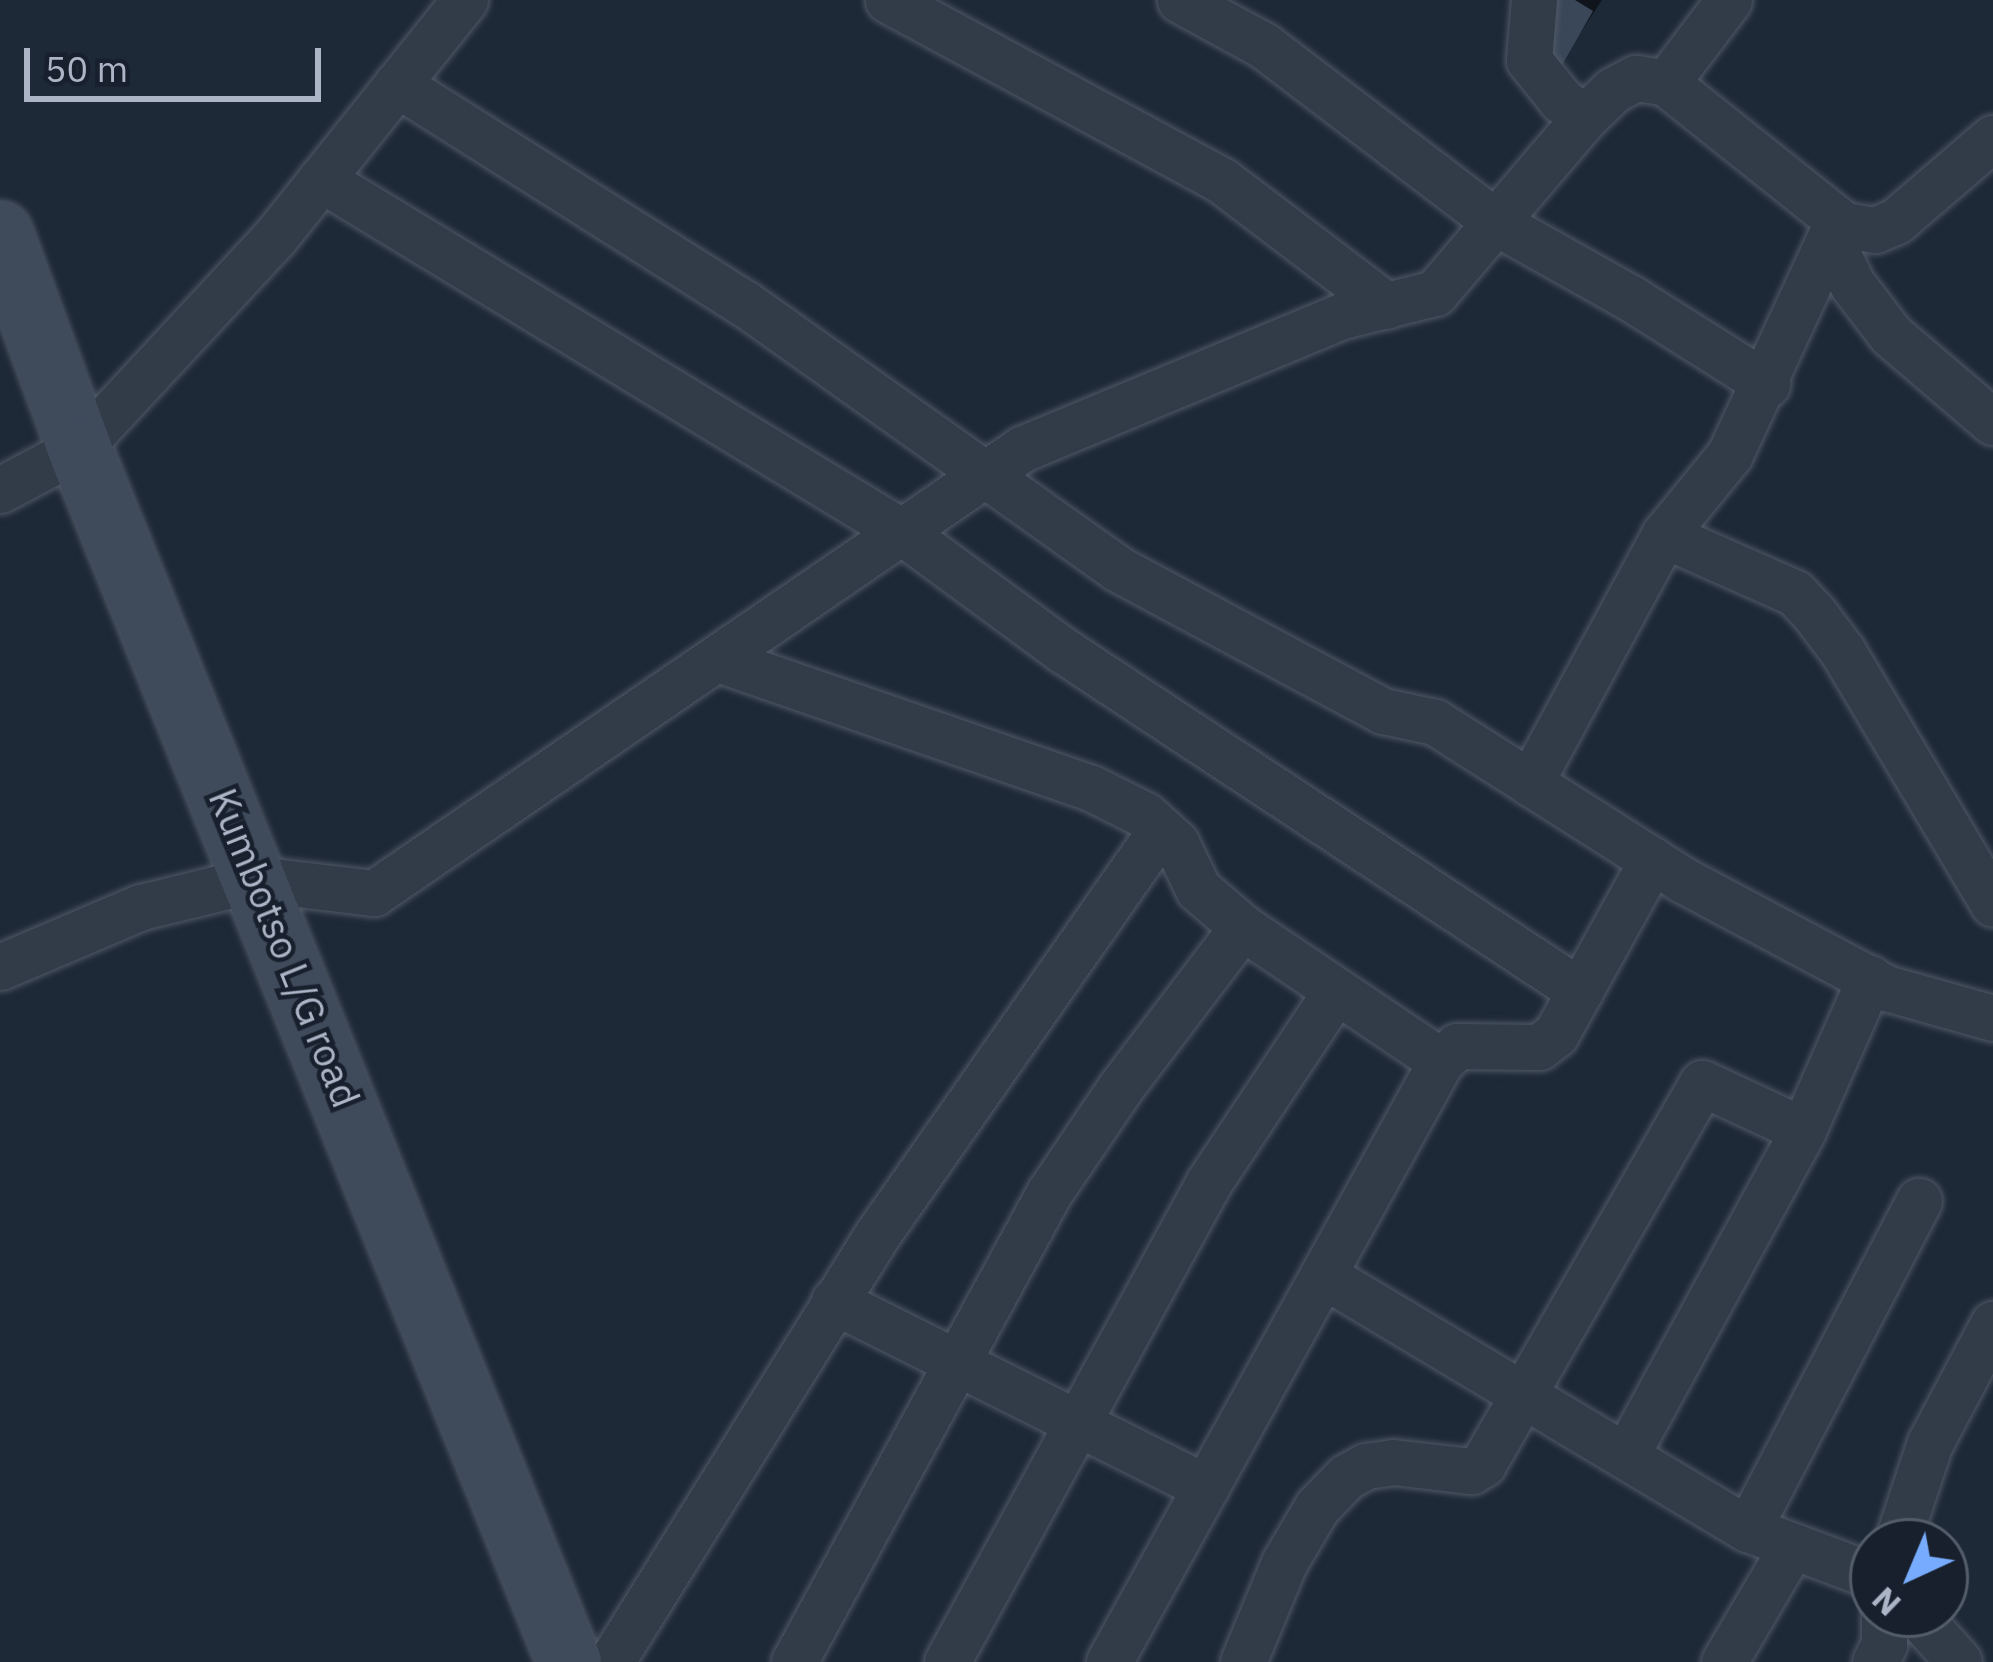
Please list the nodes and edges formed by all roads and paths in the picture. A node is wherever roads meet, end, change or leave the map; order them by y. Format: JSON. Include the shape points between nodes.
{"nodes":[{"id":1,"x":465,"y":0,"type":"edge"},
{"id":2,"x":888,"y":0,"type":"edge"},
{"id":3,"x":1180,"y":0,"type":"edge"},
{"id":4,"x":1534,"y":0,"type":"edge"},
{"id":5,"x":1730,"y":0,"type":"edge"},
{"id":6,"x":1666,"y":83,"type":"junction"},
{"id":7,"x":398,"y":84,"type":"junction"},
{"id":8,"x":1584,"y":118,"type":"junction"},
{"id":9,"x":1993,"y":138,"type":"edge"},
{"id":10,"x":321,"y":179,"type":"junction"},
{"id":11,"x":1496,"y":222,"type":"junction"},
{"id":12,"x":0,"y":232,"type":"edge"},
{"id":13,"x":1837,"y":232,"type":"junction"},
{"id":14,"x":1387,"y":306,"type":"junction"},
{"id":15,"x":1767,"y":384,"type":"junction"},
{"id":16,"x":1993,"y":422,"type":"edge"},
{"id":17,"x":80,"y":448,"type":"junction"},
{"id":18,"x":985,"y":474,"type":"junction"},
{"id":19,"x":0,"y":490,"type":"edge"},
{"id":20,"x":902,"y":532,"type":"junction"},
{"id":21,"x":1664,"y":535,"type":"junction"},
{"id":22,"x":718,"y":659,"type":"junction"},
{"id":23,"x":1530,"y":783,"type":"junction"},
{"id":24,"x":1161,"y":829,"type":"junction"},
{"id":25,"x":1652,"y":860,"type":"junction"},
{"id":26,"x":256,"y":879,"type":"junction"},
{"id":27,"x":1993,"y":904,"type":"edge"},
{"id":28,"x":1242,"y":927,"type":"junction"},
{"id":29,"x":0,"y":967,"type":"edge"},
{"id":30,"x":1870,"y":978,"type":"junction"},
{"id":31,"x":1580,"y":991,"type":"junction"},
{"id":32,"x":1335,"y":992,"type":"junction"},
{"id":33,"x":1993,"y":1018,"type":"edge"},
{"id":34,"x":1441,"y":1061,"type":"junction"},
{"id":35,"x":1803,"y":1130,"type":"junction"},
{"id":36,"x":1919,"y":1201,"type":"dead end"},
{"id":37,"x":1323,"y":1275,"type":"junction"},
{"id":38,"x":834,"y":1301,"type":"junction"},
{"id":39,"x":1987,"y":1349,"type":"edge"},
{"id":40,"x":952,"y":1364,"type":"junction"},
{"id":41,"x":1524,"y":1395,"type":"junction"},
{"id":42,"x":1076,"y":1425,"type":"junction"},
{"id":43,"x":1626,"y":1455,"type":"junction"},
{"id":44,"x":1206,"y":1487,"type":"junction"},
{"id":45,"x":1905,"y":1518,"type":"edge"},
{"id":46,"x":1748,"y":1529,"type":"junction"},
{"id":47,"x":1792,"y":1546,"type":"junction"},
{"id":48,"x":1849,"y":1567,"type":"edge"},
{"id":49,"x":1938,"y":1638,"type":"edge"},
{"id":50,"x":569,"y":1662,"type":"edge"},
{"id":51,"x":610,"y":1662,"type":"edge"},
{"id":52,"x":794,"y":1662,"type":"edge"},
{"id":53,"x":947,"y":1662,"type":"edge"},
{"id":54,"x":1109,"y":1662,"type":"edge"},
{"id":55,"x":1243,"y":1662,"type":"edge"},
{"id":56,"x":1724,"y":1662,"type":"edge"},
{"id":57,"x":1959,"y":1662,"type":"edge"}],
"edges":[{"from":1,"to":7,"type":"street"},
{"from":2,"to":14,"type":"street","via":[[1221,181]]},
{"from":3,"to":11,"type":"street","via":[[1263,45]]},
{"from":4,"to":8,"type":"street","via":[[1529,60]]},
{"from":5,"to":6,"type":"street"},
{"from":6,"to":8,"type":"street","via":[[1636,78]]},
{"from":6,"to":13,"type":"street"},
{"from":7,"to":10,"type":"street"},
{"from":7,"to":18,"type":"street","via":[[744,303]]},
{"from":8,"to":11,"type":"street"},
{"from":9,"to":13,"type":"street","via":[[1896,221]]},
{"from":10,"to":17,"type":"street"},
{"from":10,"to":20,"type":"street"},
{"from":11,"to":14,"type":"street","via":[[1435,293]]},
{"from":11,"to":15,"type":"street"},
{"from":12,"to":17,"type":"main road","name":"Kumbotso L/G road"},
{"from":13,"to":15,"type":"street"},
{"from":13,"to":16,"type":"street","via":[[1852,284],[1892,334]]},
{"from":14,"to":18,"type":"street","via":[[1342,316],[1022,449]]},
{"from":15,"to":21,"type":"street","via":[[1730,454]]},
{"from":17,"to":19,"type":"street"},
{"from":17,"to":26,"type":"main road","name":"Kumbotso L/G road"},
{"from":18,"to":20,"type":"street"},
{"from":18,"to":23,"type":"street","via":[[1118,569],[1383,711],[1435,722]]},
{"from":20,"to":22,"type":"street"},
{"from":20,"to":31,"type":"street","via":[[1064,651]]},
{"from":21,"to":23,"type":"street"},
{"from":21,"to":27,"type":"street","via":[[1795,593],[1813,612]]},
{"from":22,"to":24,"type":"street","via":[[1091,788]]},
{"from":22,"to":26,"type":"street","via":[[374,892]]},
{"from":23,"to":25,"type":"street"},
{"from":24,"to":28,"type":"street","via":[[1198,890]]},
{"from":24,"to":38,"type":"street"},
{"from":25,"to":30,"type":"street"},
{"from":25,"to":31,"type":"street"},
{"from":26,"to":29,"type":"street","via":[[141,907]]},
{"from":26,"to":50,"type":"main road","name":"Kumbotso L/G road"},
{"from":28,"to":32,"type":"street"},
{"from":28,"to":40,"type":"street","via":[[1049,1192]]},
{"from":30,"to":33,"type":"street"},
{"from":30,"to":35,"type":"street"},
{"from":31,"to":34,"type":"street","via":[[1556,1034],[1539,1047],[1457,1046]]},
{"from":32,"to":34,"type":"street"},
{"from":32,"to":42,"type":"street","via":[[1209,1182]]},
{"from":34,"to":37,"type":"street"},
{"from":35,"to":41,"type":"street","via":[[1702,1083]]},
{"from":35,"to":43,"type":"street"},
{"from":36,"to":46,"type":"street"},
{"from":37,"to":41,"type":"street"},
{"from":37,"to":44,"type":"street"},
{"from":38,"to":40,"type":"street"},
{"from":38,"to":51,"type":"street"},
{"from":39,"to":45,"type":"street","via":[[1930,1443]]},
{"from":40,"to":42,"type":"street"},
{"from":40,"to":52,"type":"street"},
{"from":41,"to":43,"type":"street"},
{"from":41,"to":55,"type":"street","via":[[1471,1471],[1393,1462],[1346,1477],[1317,1507],[1285,1563]]},
{"from":42,"to":44,"type":"street"},
{"from":42,"to":53,"type":"street"},
{"from":43,"to":46,"type":"street"},
{"from":44,"to":54,"type":"street"},
{"from":46,"to":47,"type":"street"},
{"from":47,"to":48,"type":"street"},
{"from":47,"to":56,"type":"street"},
{"from":49,"to":57,"type":"street"}]}
